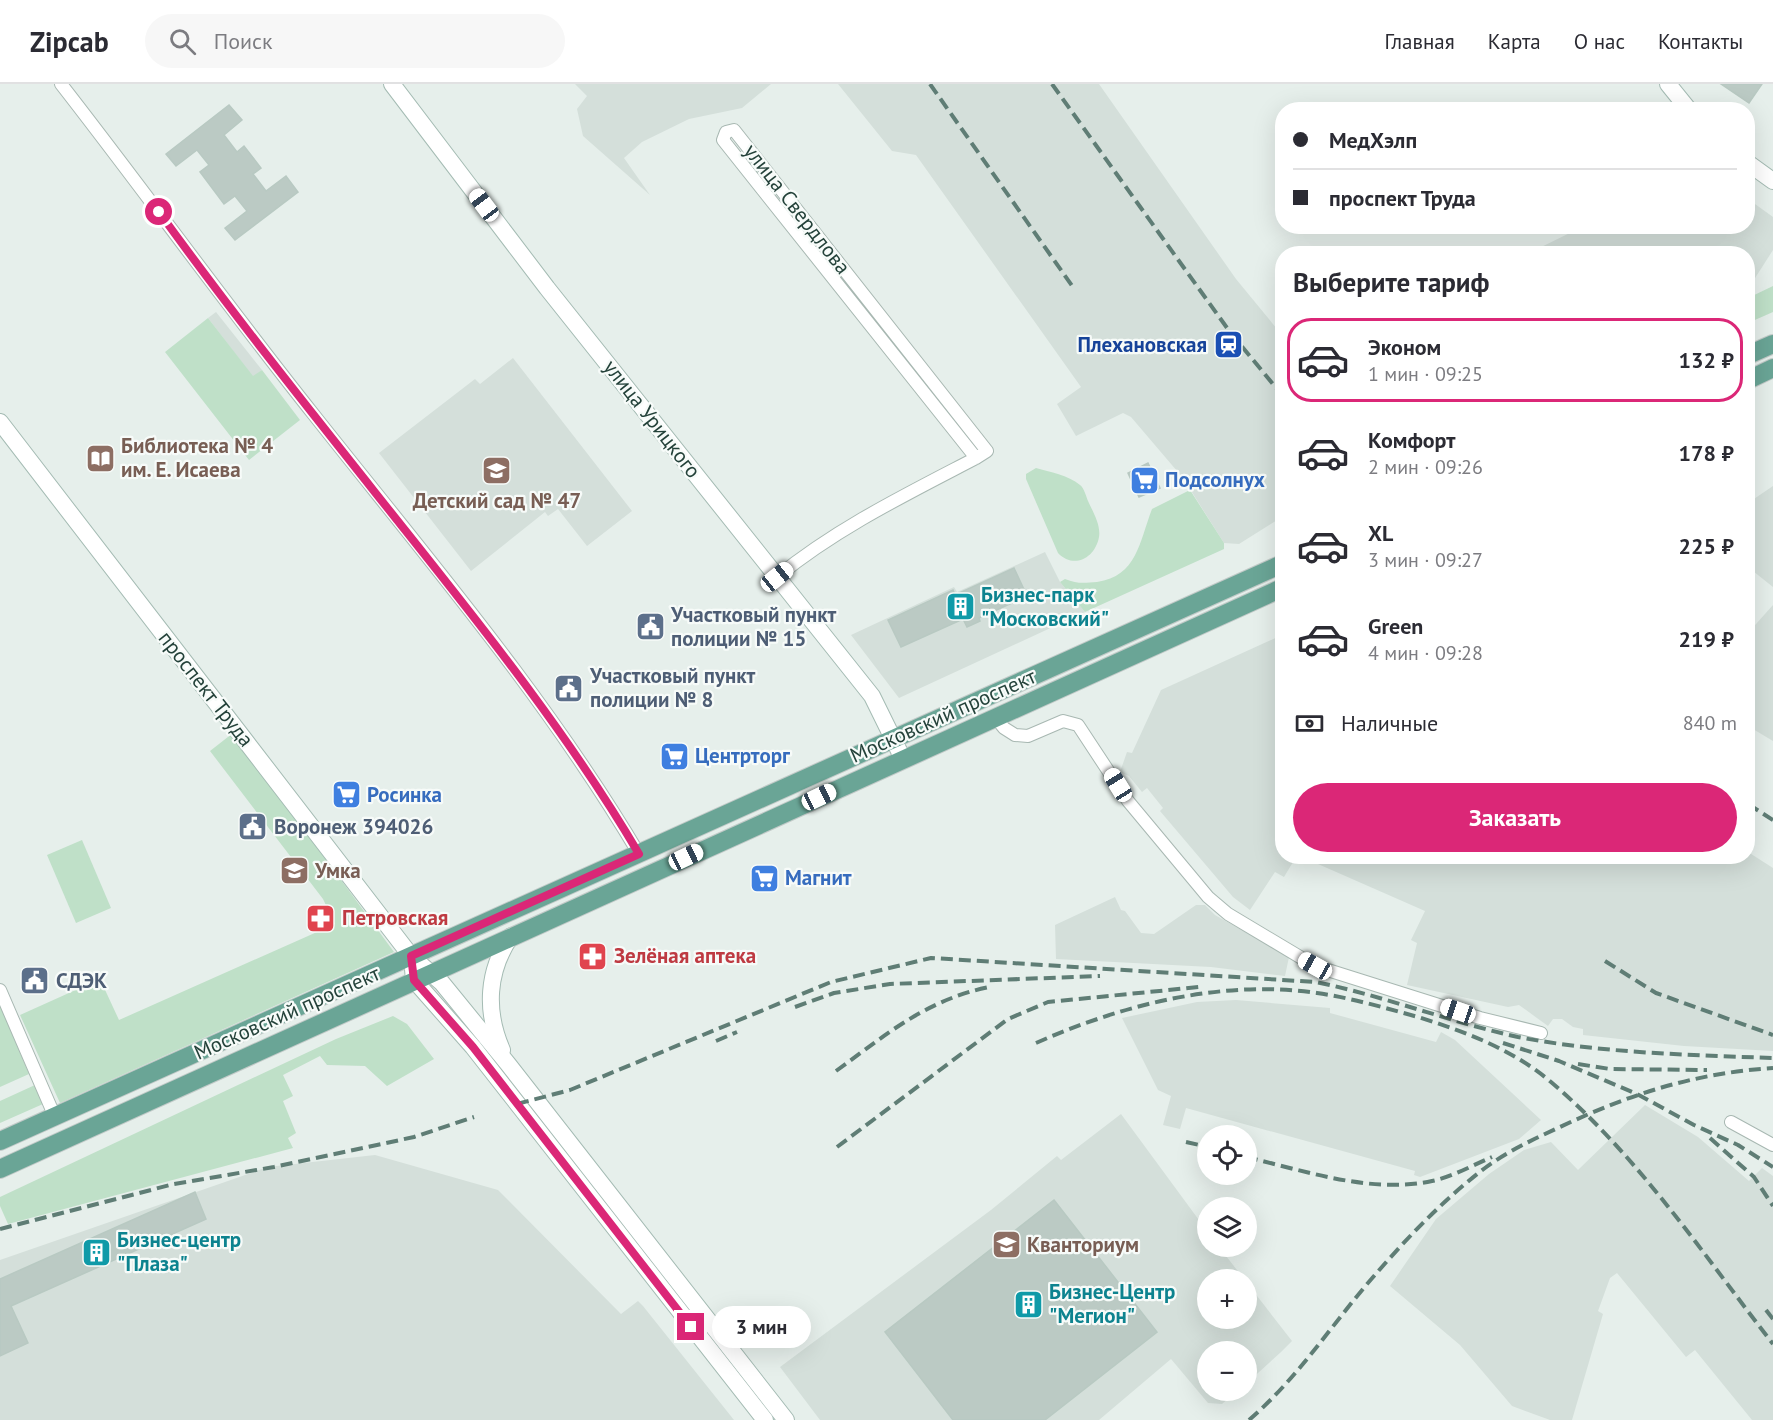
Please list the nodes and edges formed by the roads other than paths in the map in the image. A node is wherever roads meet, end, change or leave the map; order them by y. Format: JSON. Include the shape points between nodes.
{"nodes":[{"id":1,"x":61,"y":84,"type":"edge"},
{"id":2,"x":392,"y":84,"type":"edge"},
{"id":3,"x":1668,"y":84,"type":"edge"},
{"id":4,"x":1683,"y":102,"type":"edge"},
{"id":5,"x":1755,"y":168,"type":"edge"},
{"id":6,"x":1773,"y":181,"type":"edge"},
{"id":7,"x":1773,"y":344,"type":"edge"},
{"id":8,"x":1755,"y":352,"type":"edge"},
{"id":9,"x":1773,"y":369,"type":"edge"},
{"id":10,"x":1755,"y":377,"type":"edge"},
{"id":11,"x":0,"y":422,"type":"edge"},
{"id":12,"x":975,"y":458,"type":"junction"},
{"id":13,"x":1275,"y":567,"type":"edge"},
{"id":14,"x":777,"y":577,"type":"junction"},
{"id":15,"x":1275,"y":591,"type":"edge"},
{"id":16,"x":995,"y":717,"type":"junction"},
{"id":17,"x":893,"y":738,"type":"junction"},
{"id":18,"x":903,"y":759,"type":"junction"},
{"id":19,"x":639,"y":854,"type":"junction"},
{"id":20,"x":512,"y":936,"type":"junction"},
{"id":21,"x":411,"y":956,"type":"junction"},
{"id":22,"x":422,"y":976,"type":"junction"},
{"id":23,"x":0,"y":990,"type":"edge"},
{"id":24,"x":1541,"y":1033,"type":"dead end"},
{"id":25,"x":508,"y":1064,"type":"junction"},
{"id":26,"x":55,"y":1116,"type":"junction"},
{"id":27,"x":1731,"y":1122,"type":"dead end"},
{"id":28,"x":0,"y":1141,"type":"edge"},
{"id":29,"x":1773,"y":1145,"type":"edge"},
{"id":30,"x":0,"y":1169,"type":"edge"},
{"id":31,"x":765,"y":1420,"type":"edge"},
{"id":32,"x":786,"y":1420,"type":"edge"}],
"edges":[{"from":1,"to":19,"type":"street","via":[[219,296],[522,677],[580,758]]},
{"from":2,"to":14,"type":"main road","name":"улица Урицкого","via":[[547,288]]},
{"from":3,"to":4,"type":"main road"},
{"from":5,"to":6,"type":"main road"},
{"from":7,"to":8,"type":"main road"},
{"from":9,"to":10,"type":"main road"},
{"from":11,"to":21,"type":"main road","name":"проспект Труда"},
{"from":12,"to":12,"type":"street","name":"улица Свердлова","via":[[987,451],[734,130],[726,132],[723,140]]},
{"from":12,"to":14,"type":"street","via":[[879,509]]},
{"from":13,"to":17,"type":"main road","name":"Московский проспект"},
{"from":14,"to":17,"type":"main road","name":"улица Урицкого","via":[[872,696]]},
{"from":15,"to":16,"type":"main road","name":"Московский проспект"},
{"from":16,"to":18,"type":"main road","name":"Московский проспект"},
{"from":16,"to":24,"type":"street","via":[[1015,735],[1028,736],[1063,721],[1078,725],[1128,801],[1208,897],[1276,944],[1315,966]]},
{"from":17,"to":18,"type":"main road","name":"улица Урицкого"},
{"from":17,"to":19,"type":"main road","name":"Московский проспект"},
{"from":18,"to":20,"type":"main road","name":"Московский проспект"},
{"from":19,"to":21,"type":"main road","name":"Московский проспект"},
{"from":20,"to":22,"type":"main road","name":"Московский проспект"},
{"from":20,"to":25,"type":"main road","via":[[502,950],[490,984],[495,1031]]},
{"from":21,"to":22,"type":"main road","name":"проспект Труда"},
{"from":21,"to":26,"type":"main road","name":"Московский проспект"},
{"from":22,"to":25,"type":"main road","via":[[442,983]]},
{"from":22,"to":30,"type":"main road","name":"Московский проспект"},
{"from":22,"to":31,"type":"main road","via":[[473,1047]]},
{"from":23,"to":26,"type":"street"},
{"from":25,"to":32,"type":"main road"},
{"from":26,"to":28,"type":"main road","name":"Московский проспект"},
{"from":27,"to":29,"type":"street"}]}
